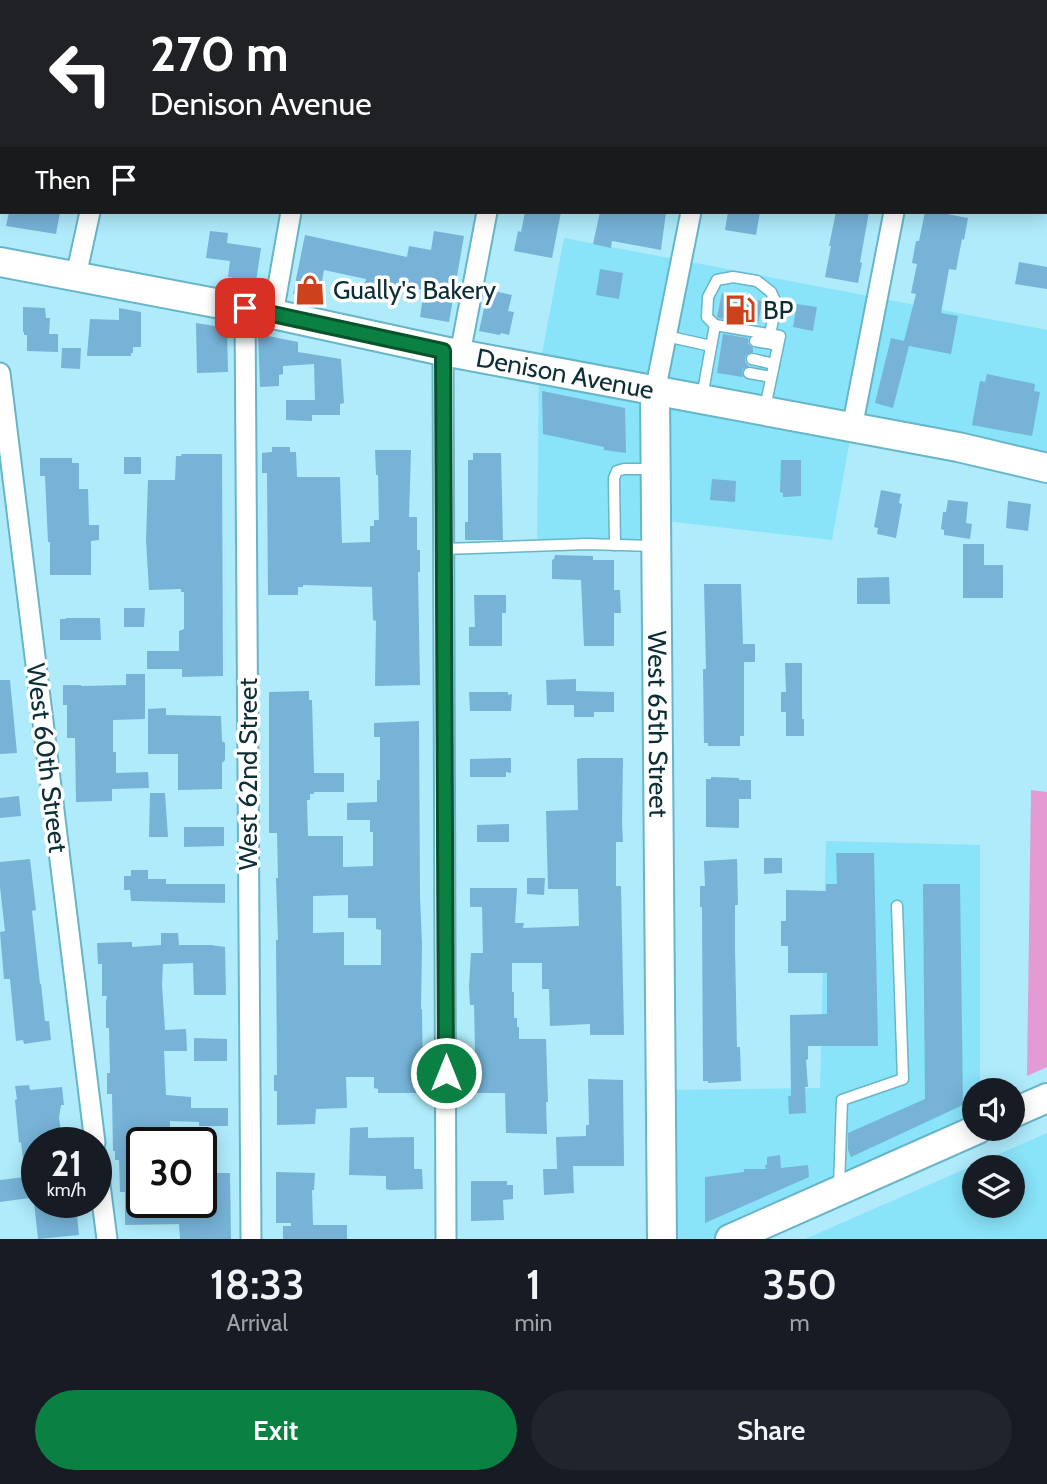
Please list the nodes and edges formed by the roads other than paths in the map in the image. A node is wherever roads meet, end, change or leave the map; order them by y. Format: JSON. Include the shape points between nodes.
{"nodes":[{"id":1,"x":89,"y":214,"type":"edge"},
{"id":2,"x":291,"y":214,"type":"edge"},
{"id":3,"x":487,"y":214,"type":"edge"},
{"id":4,"x":691,"y":214,"type":"edge"},
{"id":5,"x":894,"y":214,"type":"edge"},
{"id":6,"x":0,"y":262,"type":"edge"},
{"id":7,"x":76,"y":276,"type":"junction"},
{"id":8,"x":245,"y":308,"type":"junction"},
{"id":9,"x":273,"y":314,"type":"junction"},
{"id":10,"x":717,"y":332,"type":"junction"},
{"id":11,"x":770,"y":335,"type":"junction"},
{"id":12,"x":666,"y":337,"type":"junction"},
{"id":13,"x":755,"y":341,"type":"dead end"},
{"id":14,"x":778,"y":345,"type":"junction"},
{"id":15,"x":714,"y":350,"type":"junction"},
{"id":16,"x":451,"y":353,"type":"junction"},
{"id":17,"x":752,"y":359,"type":"dead end"},
{"id":18,"x":774,"y":364,"type":"junction"},
{"id":19,"x":0,"y":373,"type":"edge"},
{"id":20,"x":750,"y":373,"type":"dead end"},
{"id":21,"x":771,"y":377,"type":"junction"},
{"id":22,"x":655,"y":392,"type":"junction"},
{"id":23,"x":701,"y":400,"type":"junction"},
{"id":24,"x":764,"y":412,"type":"junction"},
{"id":25,"x":852,"y":428,"type":"junction"},
{"id":26,"x":1047,"y":465,"type":"edge"},
{"id":27,"x":656,"y":470,"type":"junction"},
{"id":28,"x":615,"y":545,"type":"junction"},
{"id":29,"x":657,"y":546,"type":"junction"},
{"id":30,"x":444,"y":549,"type":"junction"},
{"id":31,"x":897,"y":906,"type":"dead end"},
{"id":32,"x":1047,"y":1098,"type":"edge"},
{"id":33,"x":1025,"y":1108,"type":"edge"},
{"id":34,"x":93,"y":1127,"type":"edge"},
{"id":35,"x":962,"y":1136,"type":"edge"},
{"id":36,"x":838,"y":1191,"type":"junction"},
{"id":37,"x":104,"y":1218,"type":"edge"},
{"id":38,"x":107,"y":1239,"type":"edge"},
{"id":39,"x":251,"y":1239,"type":"edge"},
{"id":40,"x":446,"y":1239,"type":"edge"},
{"id":41,"x":662,"y":1239,"type":"edge"},
{"id":42,"x":730,"y":1239,"type":"edge"}],
"edges":[{"from":1,"to":7,"type":"street"},
{"from":2,"to":9,"type":"street"},
{"from":3,"to":16,"type":"street"},
{"from":4,"to":12,"type":"street","name":"West 65th Street"},
{"from":5,"to":25,"type":"street"},
{"from":6,"to":7,"type":"street","name":"Denison Avenue"},
{"from":7,"to":8,"type":"street","name":"Denison Avenue"},
{"from":8,"to":9,"type":"street","name":"Denison Avenue"},
{"from":8,"to":39,"type":"street","name":"West 62nd Street"},
{"from":9,"to":16,"type":"street","name":"Denison Avenue"},
{"from":10,"to":11,"type":"lane"},
{"from":10,"to":11,"type":"lane","via":[[707,317],[708,297],[718,280],[733,277],[757,281],[771,292],[776,303]]},
{"from":10,"to":15,"type":"lane"},
{"from":11,"to":14,"type":"lane","via":[[780,336]]},
{"from":12,"to":15,"type":"lane"},
{"from":12,"to":22,"type":"street","name":"West 65th Street"},
{"from":13,"to":14,"type":"lane"},
{"from":14,"to":18,"type":"lane"},
{"from":15,"to":23,"type":"lane"},
{"from":16,"to":22,"type":"street","name":"Denison Avenue"},
{"from":16,"to":30,"type":"street"},
{"from":17,"to":18,"type":"lane"},
{"from":18,"to":21,"type":"lane"},
{"from":19,"to":34,"type":"street","name":"West 60th Street"},
{"from":20,"to":21,"type":"lane"},
{"from":21,"to":24,"type":"lane"},
{"from":22,"to":23,"type":"street","name":"Denison Avenue"},
{"from":22,"to":27,"type":"street","name":"West 65th Street"},
{"from":23,"to":24,"type":"street","name":"Denison Avenue"},
{"from":24,"to":25,"type":"street","name":"Denison Avenue"},
{"from":25,"to":26,"type":"street","name":"Denison Avenue"},
{"from":27,"to":28,"type":"lane","via":[[617,471]]},
{"from":27,"to":29,"type":"street","name":"West 65th Street"},
{"from":28,"to":29,"type":"lane"},
{"from":28,"to":30,"type":"lane"},
{"from":29,"to":41,"type":"street","name":"West 65th Street"},
{"from":30,"to":40,"type":"street"},
{"from":31,"to":36,"type":"lane","via":[[903,1079],[842,1100]]},
{"from":32,"to":33,"type":"street"},
{"from":35,"to":36,"type":"street"},
{"from":36,"to":42,"type":"street"},
{"from":37,"to":38,"type":"street"}]}
